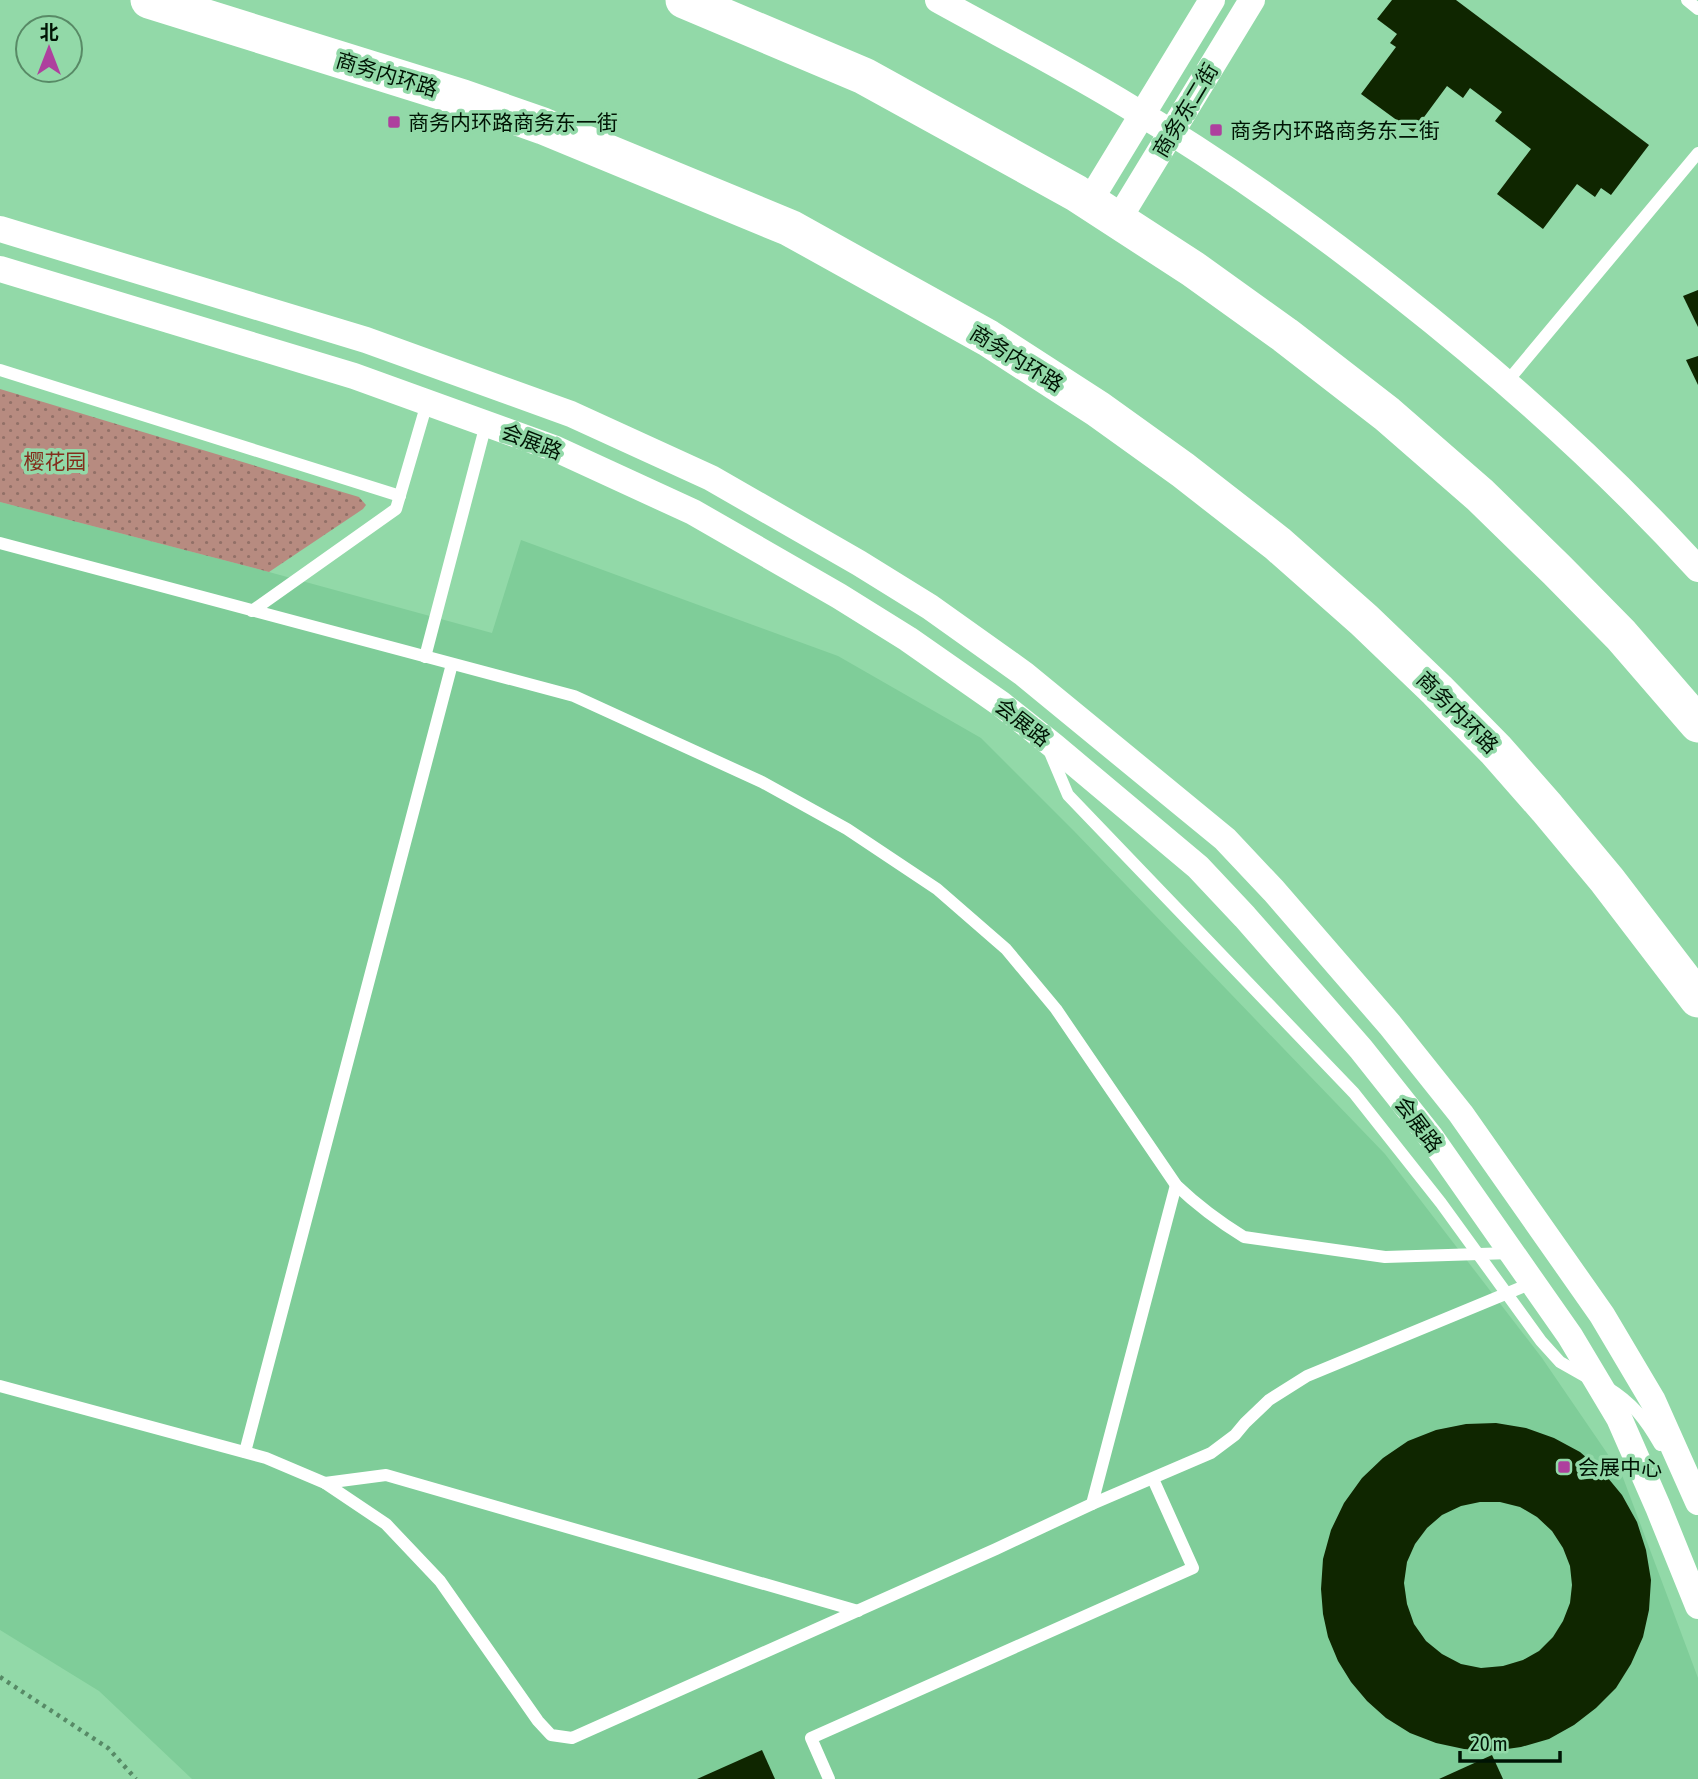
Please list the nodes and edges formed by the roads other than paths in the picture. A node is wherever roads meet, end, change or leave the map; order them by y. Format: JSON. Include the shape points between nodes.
{"nodes":[{"id":1,"x":149,"y":0,"type":"edge"},
{"id":2,"x":684,"y":0,"type":"edge"},
{"id":3,"x":938,"y":0,"type":"edge"},
{"id":4,"x":1212,"y":0,"type":"edge"},
{"id":5,"x":1251,"y":0,"type":"edge"},
{"id":6,"x":1687,"y":0,"type":"edge"},
{"id":7,"x":1698,"y":9,"type":"edge"},
{"id":8,"x":1142,"y":115,"type":"junction"},
{"id":9,"x":1170,"y":133,"type":"junction"},
{"id":10,"x":1698,"y":153,"type":"edge"},
{"id":11,"x":1103,"y":211,"type":"junction"},
{"id":12,"x":0,"y":229,"type":"edge"},
{"id":13,"x":0,"y":269,"type":"edge"},
{"id":14,"x":0,"y":370,"type":"edge"},
{"id":15,"x":1506,"y":383,"type":"junction"},
{"id":16,"x":427,"y":402,"type":"junction"},
{"id":17,"x":486,"y":424,"type":"junction"},
{"id":18,"x":400,"y":496,"type":"junction"},
{"id":19,"x":0,"y":543,"type":"edge"},
{"id":20,"x":1698,"y":569,"type":"edge"},
{"id":21,"x":252,"y":611,"type":"junction"},
{"id":22,"x":425,"y":657,"type":"junction"},
{"id":23,"x":452,"y":664,"type":"junction"},
{"id":24,"x":1698,"y":724,"type":"edge"},
{"id":25,"x":1044,"y":738,"type":"junction"},
{"id":26,"x":1698,"y":999,"type":"edge"},
{"id":27,"x":1176,"y":1185,"type":"junction"},
{"id":28,"x":1511,"y":1253,"type":"junction"},
{"id":29,"x":1532,"y":1283,"type":"junction"},
{"id":30,"x":0,"y":1385,"type":"edge"},
{"id":31,"x":245,"y":1452,"type":"junction"},
{"id":32,"x":1153,"y":1479,"type":"junction"},
{"id":33,"x":325,"y":1483,"type":"junction"},
{"id":34,"x":1697,"y":1499,"type":"edge"},
{"id":35,"x":1092,"y":1504,"type":"junction"},
{"id":36,"x":1698,"y":1606,"type":"edge"},
{"id":37,"x":858,"y":1611,"type":"junction"},
{"id":38,"x":829,"y":1779,"type":"edge"}],
"edges":[{"from":1,"to":26,"type":"street","name":"商务内环路","via":[[463,98],[652,170],[790,228],[1010,352],[1183,470],[1278,544],[1364,620],[1496,750]]},
{"from":2,"to":11,"type":"street","via":[[864,76]]},
{"from":3,"to":8,"type":"street"},
{"from":4,"to":8,"type":"street","name":"商务东二街"},
{"from":5,"to":9,"type":"street","name":"商务东二街"},
{"from":6,"to":7,"type":"lane"},
{"from":8,"to":9,"type":"street"},
{"from":8,"to":11,"type":"street","name":"商务东二街"},
{"from":9,"to":11,"type":"street","name":"商务东二街"},
{"from":9,"to":15,"type":"street","via":[[1347,253]]},
{"from":10,"to":15,"type":"lane"},
{"from":11,"to":24,"type":"street","via":[[1275,327],[1387,414],[1557,570]]},
{"from":12,"to":34,"type":"street","name":"会展路","via":[[366,340],[571,414],[711,478],[930,607],[1024,674],[1225,839],[1391,1025],[1461,1114],[1602,1315],[1653,1401]]},
{"from":13,"to":16,"type":"street","name":"会展路"},
{"from":14,"to":18,"type":"lane"},
{"from":15,"to":20,"type":"street","via":[[1630,498]]},
{"from":16,"to":17,"type":"street","name":"会展路"},
{"from":16,"to":18,"type":"lane"},
{"from":17,"to":22,"type":"lane"},
{"from":17,"to":25,"type":"street","name":"会展路","via":[[556,449],[693,512],[908,639]]},
{"from":18,"to":21,"type":"lane","via":[[396,509]]},
{"from":19,"to":21,"type":"lane"},
{"from":21,"to":22,"type":"lane"},
{"from":22,"to":23,"type":"lane"},
{"from":23,"to":27,"type":"lane","via":[[574,696],[762,782],[846,829],[937,889],[1006,949],[1056,1009]]},
{"from":23,"to":31,"type":"lane"},
{"from":25,"to":28,"type":"street","name":"会展路","via":[[1198,867],[1245,917],[1430,1136]]},
{"from":25,"to":34,"type":"lane","via":[[1068,795],[1354,1093],[1548,1348],[1560,1362],[1631,1404]]},
{"from":27,"to":28,"type":"lane","via":[[1201,1209],[1244,1237],[1385,1257]]},
{"from":27,"to":35,"type":"lane"},
{"from":28,"to":29,"type":"street","name":"会展路"},
{"from":29,"to":32,"type":"lane","via":[[1307,1376],[1269,1400],[1211,1453]]},
{"from":29,"to":36,"type":"street","name":"会展路","via":[[1619,1418]]},
{"from":30,"to":31,"type":"lane"},
{"from":31,"to":33,"type":"lane"},
{"from":32,"to":35,"type":"lane"},
{"from":32,"to":38,"type":"lane","via":[[1193,1568],[811,1738]]},
{"from":33,"to":37,"type":"lane","via":[[386,1475]]},
{"from":33,"to":37,"type":"lane","via":[[386,1524],[440,1581],[551,1735],[572,1738]]},
{"from":35,"to":37,"type":"lane"}]}
